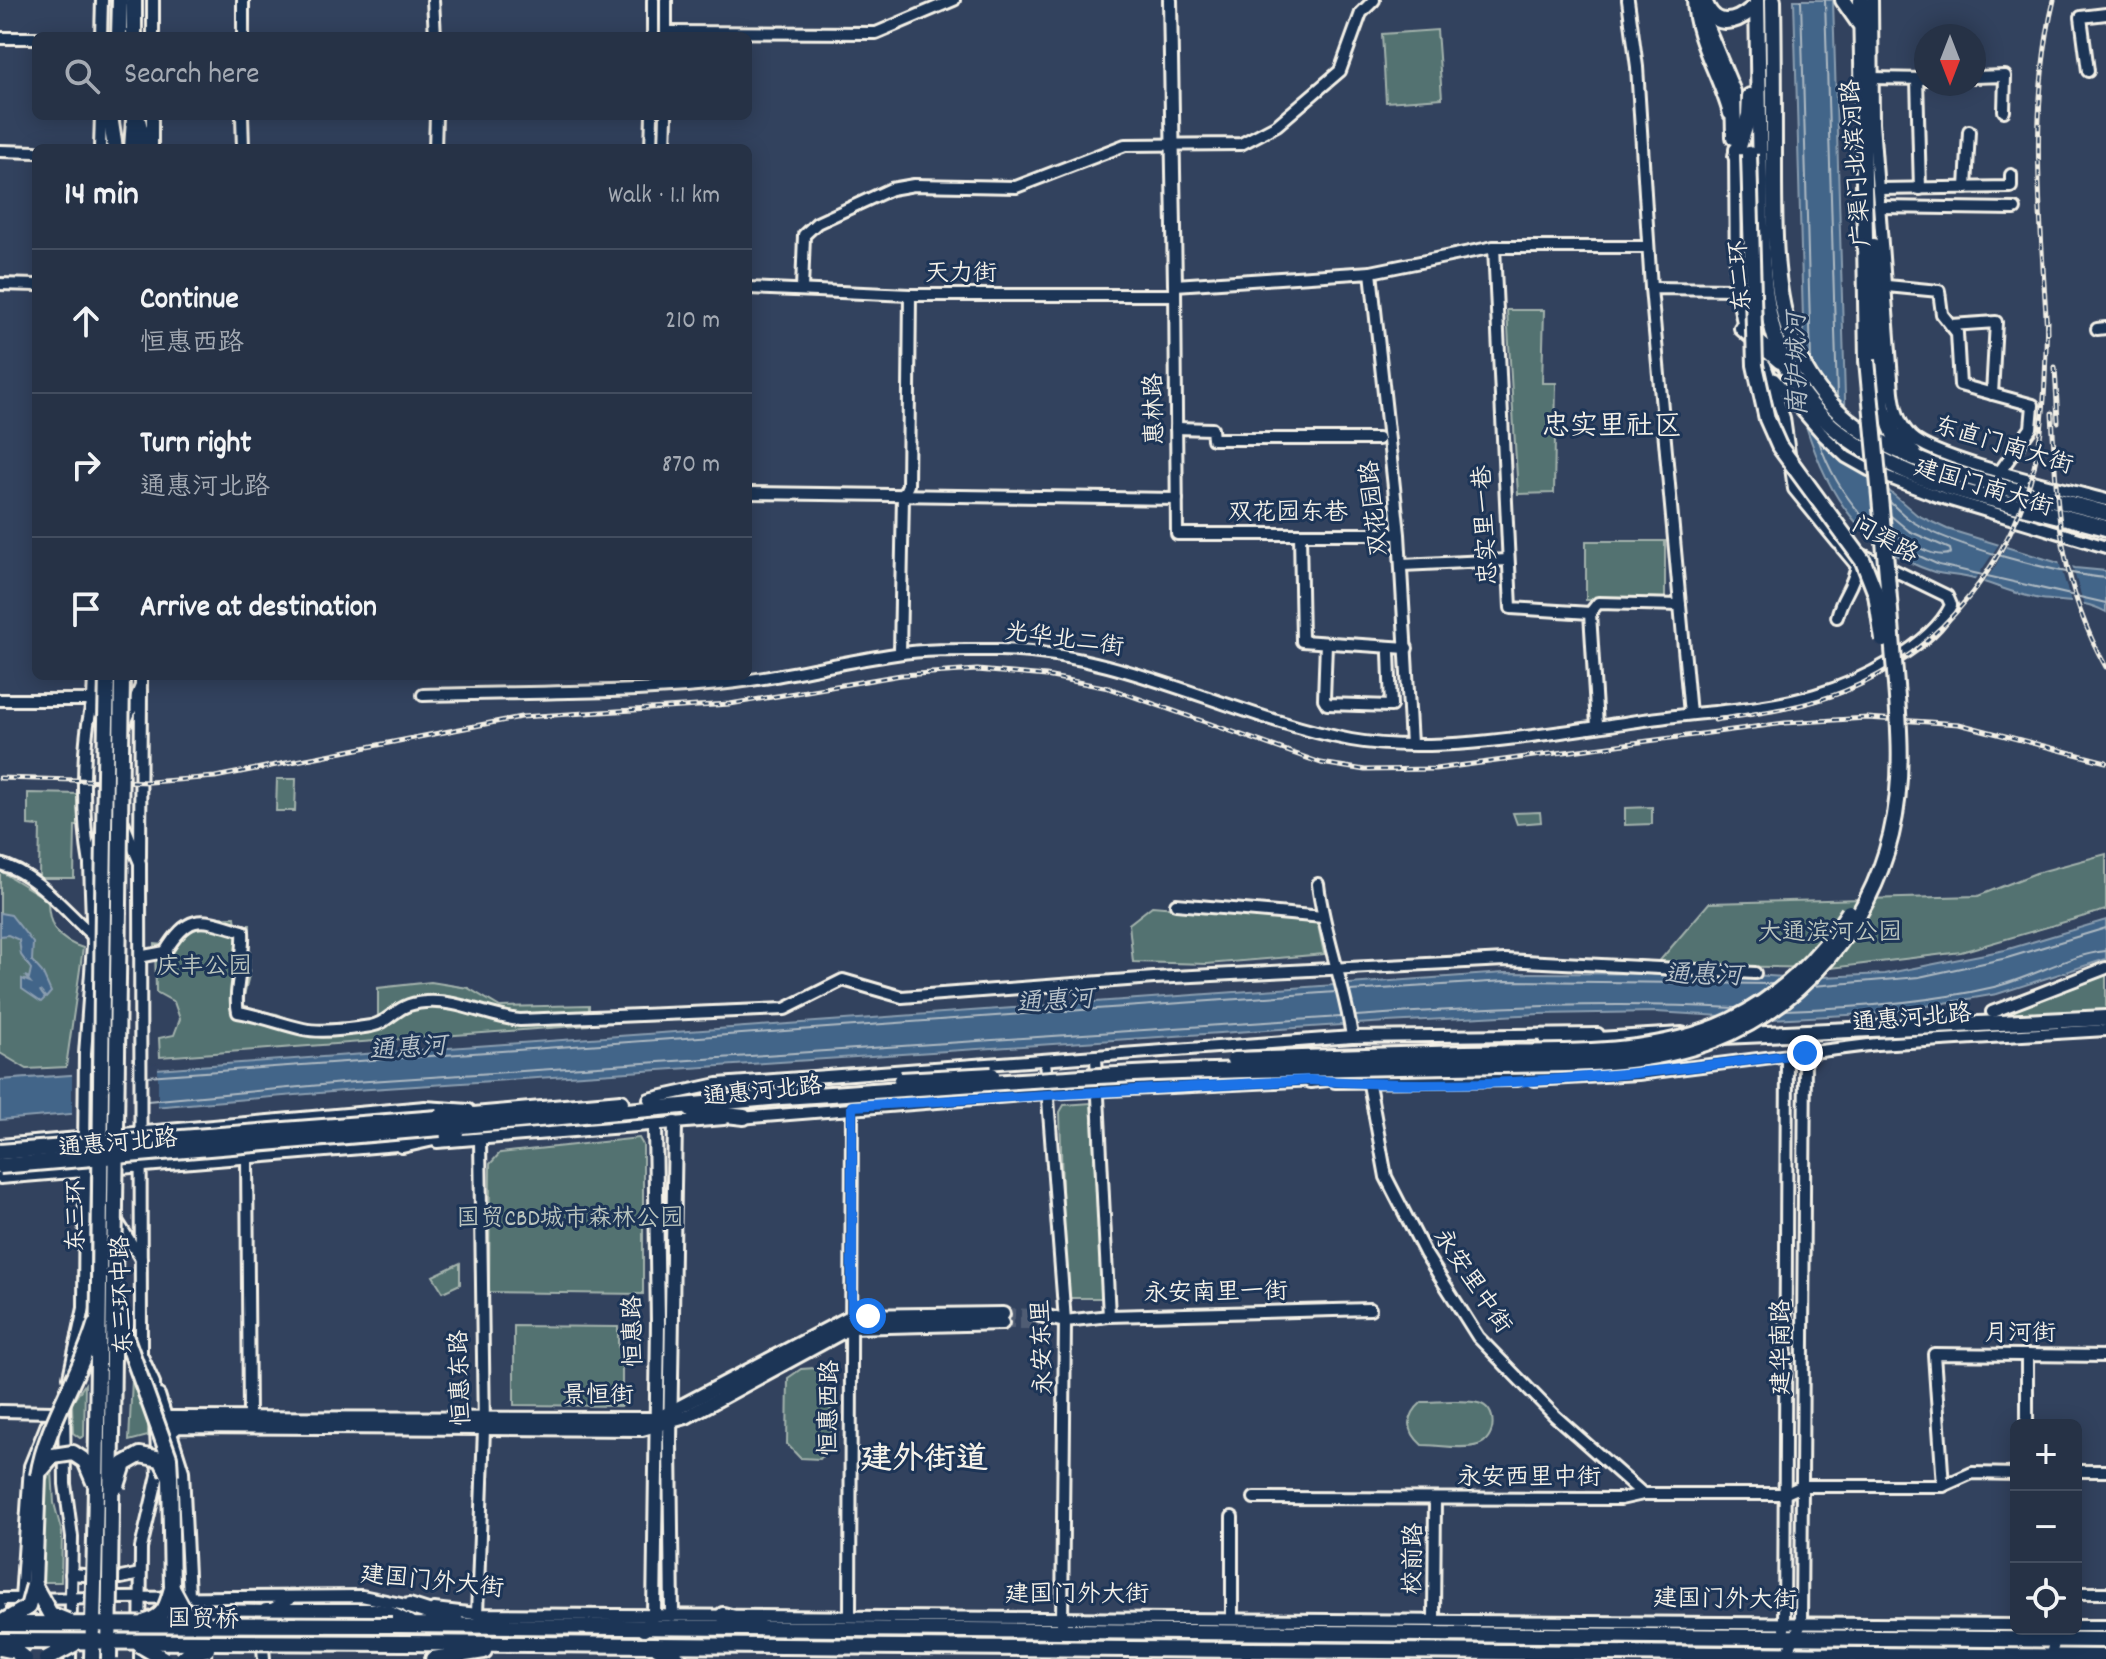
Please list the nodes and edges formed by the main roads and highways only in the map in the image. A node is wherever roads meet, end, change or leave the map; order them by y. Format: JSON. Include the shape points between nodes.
{"nodes":[{"id":1,"x":120,"y":0,"type":"edge"},
{"id":2,"x":134,"y":0,"type":"edge"},
{"id":3,"x":1170,"y":0,"type":"edge"},
{"id":4,"x":1703,"y":0,"type":"edge"},
{"id":5,"x":1773,"y":0,"type":"edge"},
{"id":6,"x":1843,"y":0,"type":"edge"},
{"id":7,"x":1861,"y":0,"type":"edge"},
{"id":8,"x":1754,"y":3,"type":"edge"},
{"id":9,"x":1860,"y":27,"type":"junction"},
{"id":10,"x":119,"y":32,"type":"edge"},
{"id":11,"x":134,"y":32,"type":"edge"},
{"id":12,"x":111,"y":120,"type":"edge"},
{"id":13,"x":118,"y":120,"type":"edge"},
{"id":14,"x":136,"y":120,"type":"edge"},
{"id":15,"x":137,"y":120,"type":"edge"},
{"id":16,"x":1873,"y":123,"type":"road end"},
{"id":17,"x":1734,"y":137,"type":"road end"},
{"id":18,"x":115,"y":144,"type":"edge"},
{"id":19,"x":116,"y":144,"type":"edge"},
{"id":20,"x":132,"y":144,"type":"edge"},
{"id":21,"x":144,"y":144,"type":"edge"},
{"id":22,"x":1864,"y":153,"type":"junction"},
{"id":23,"x":1871,"y":191,"type":"junction"},
{"id":24,"x":1175,"y":290,"type":"road end"},
{"id":25,"x":1889,"y":322,"type":"road end"},
{"id":26,"x":1742,"y":328,"type":"road end"},
{"id":27,"x":1877,"y":347,"type":"junction"},
{"id":28,"x":1786,"y":367,"type":"junction"},
{"id":29,"x":1923,"y":462,"type":"junction"},
{"id":30,"x":2106,"y":513,"type":"edge"},
{"id":31,"x":2101,"y":528,"type":"edge"},
{"id":32,"x":107,"y":680,"type":"edge"},
{"id":33,"x":122,"y":680,"type":"edge"},
{"id":34,"x":2102,"y":1017,"type":"edge"},
{"id":35,"x":1234,"y":1060,"type":"junction"},
{"id":36,"x":1600,"y":1063,"type":"junction"},
{"id":37,"x":1310,"y":1080,"type":"road end"},
{"id":38,"x":777,"y":1093,"type":"junction"},
{"id":39,"x":654,"y":1103,"type":"junction"},
{"id":40,"x":744,"y":1117,"type":"road end"},
{"id":41,"x":502,"y":1118,"type":"junction"},
{"id":42,"x":439,"y":1123,"type":"junction"},
{"id":43,"x":675,"y":1123,"type":"road end"},
{"id":44,"x":655,"y":1126,"type":"road end"},
{"id":45,"x":402,"y":1145,"type":"road end"},
{"id":46,"x":0,"y":1152,"type":"edge"},
{"id":47,"x":657,"y":1153,"type":"junction"},
{"id":48,"x":0,"y":1166,"type":"edge"},
{"id":49,"x":673,"y":1192,"type":"junction"},
{"id":50,"x":108,"y":1307,"type":"junction"},
{"id":51,"x":1002,"y":1319,"type":"tunnel mouth"},
{"id":52,"x":1039,"y":1319,"type":"tunnel mouth"},
{"id":53,"x":1065,"y":1321,"type":"road end"},
{"id":54,"x":167,"y":1418,"type":"road end"},
{"id":55,"x":672,"y":1419,"type":"junction"},
{"id":56,"x":657,"y":1423,"type":"junction"},
{"id":57,"x":484,"y":1424,"type":"junction"},
{"id":58,"x":172,"y":1431,"type":"road end"},
{"id":59,"x":38,"y":1476,"type":"junction"},
{"id":60,"x":170,"y":1476,"type":"junction"},
{"id":61,"x":97,"y":1494,"type":"junction"},
{"id":62,"x":112,"y":1510,"type":"junction"},
{"id":63,"x":656,"y":1523,"type":"junction"},
{"id":64,"x":34,"y":1585,"type":"junction"},
{"id":65,"x":172,"y":1588,"type":"junction"},
{"id":66,"x":673,"y":1592,"type":"junction"},
{"id":67,"x":409,"y":1606,"type":"road end"},
{"id":68,"x":266,"y":1611,"type":"road end"},
{"id":69,"x":672,"y":1615,"type":"road end"},
{"id":70,"x":723,"y":1615,"type":"road end"},
{"id":71,"x":475,"y":1620,"type":"junction"},
{"id":72,"x":0,"y":1623,"type":"edge"},
{"id":73,"x":79,"y":1624,"type":"junction"},
{"id":74,"x":131,"y":1625,"type":"junction"},
{"id":75,"x":220,"y":1625,"type":"junction"},
{"id":76,"x":392,"y":1625,"type":"joint"},
{"id":77,"x":413,"y":1625,"type":"junction"},
{"id":78,"x":644,"y":1630,"type":"junction"},
{"id":79,"x":777,"y":1630,"type":"junction"},
{"id":80,"x":1174,"y":1634,"type":"junction"},
{"id":81,"x":2010,"y":1634,"type":"edge"},
{"id":82,"x":2062,"y":1635,"type":"edge"},
{"id":83,"x":2106,"y":1640,"type":"edge"},
{"id":84,"x":0,"y":1641,"type":"edge"},
{"id":85,"x":79,"y":1641,"type":"junction"},
{"id":86,"x":128,"y":1642,"type":"junction"},
{"id":87,"x":232,"y":1644,"type":"junction"},
{"id":88,"x":522,"y":1645,"type":"junction"},
{"id":89,"x":653,"y":1645,"type":"junction"},
{"id":90,"x":859,"y":1646,"type":"junction"},
{"id":91,"x":0,"y":1648,"type":"edge"},
{"id":92,"x":1174,"y":1655,"type":"edge"},
{"id":93,"x":1786,"y":1657,"type":"edge"},
{"id":94,"x":2106,"y":1657,"type":"edge"},
{"id":95,"x":2050,"y":1658,"type":"edge"},
{"id":96,"x":25,"y":1659,"type":"edge"},
{"id":97,"x":46,"y":1659,"type":"edge"},
{"id":98,"x":92,"y":1659,"type":"edge"},
{"id":99,"x":109,"y":1659,"type":"edge"},
{"id":100,"x":164,"y":1659,"type":"edge"},
{"id":101,"x":182,"y":1659,"type":"edge"},
{"id":102,"x":433,"y":1659,"type":"edge"},
{"id":103,"x":679,"y":1659,"type":"edge"},
{"id":104,"x":827,"y":1659,"type":"edge"}],
"edges":[{"from":1,"to":10,"type":"highway"},
{"from":2,"to":11,"type":"highway"},
{"from":3,"to":24,"type":"main road"},
{"from":4,"to":8,"type":"highway","via":[[1722,22],[1741,18]]},
{"from":4,"to":17,"type":"highway","via":[[1703,20],[1733,92]]},
{"from":5,"to":29,"type":"highway","name":"东二环","via":[[1775,277],[1788,332],[1814,383],[1834,405],[1859,429]]},
{"from":6,"to":9,"type":"highway"},
{"from":7,"to":9,"type":"highway"},
{"from":8,"to":28,"type":"highway","name":"东二环","via":[[1762,283],[1767,320]]},
{"from":8,"to":35,"type":"highway","bridge":true,"via":[[1742,155],[1755,365],[1779,446],[1863,561],[1882,625],[1892,785],[1883,842],[1854,904],[1814,959],[1781,988],[1729,1021],[1680,1037],[1616,1049]]},
{"from":9,"to":22,"type":"highway"},
{"from":12,"to":18,"type":"highway"},
{"from":13,"to":19,"type":"highway"},
{"from":14,"to":20,"type":"highway"},
{"from":15,"to":21,"type":"highway"},
{"from":16,"to":22,"type":"highway"},
{"from":22,"to":23,"type":"highway"},
{"from":23,"to":27,"type":"highway"},
{"from":23,"to":36,"type":"highway","bridge":true,"via":[[1867,360],[1900,761],[1897,807],[1880,870],[1845,937],[1779,1003],[1717,1039],[1683,1051]]},
{"from":25,"to":27,"type":"highway"},
{"from":26,"to":28,"type":"highway"},
{"from":27,"to":29,"type":"highway","via":[[1888,423]]},
{"from":28,"to":31,"type":"highway","name":"东二环","via":[[1826,419],[1857,446],[1892,465]]},
{"from":29,"to":30,"type":"highway","name":"东二环"},
{"from":32,"to":50,"type":"highway","name":"东三环","bridge":true,"via":[[101,948]]},
{"from":33,"to":50,"type":"highway","name":"东三环","bridge":true},
{"from":34,"to":35,"type":"highway","name":"通惠河北路","bridge":true,"via":[[1772,1036],[1410,1045]]},
{"from":35,"to":38,"type":"highway","name":"通惠河北路","bridge":true},
{"from":36,"to":37,"type":"highway","bridge":true,"via":[[1540,1073]]},
{"from":36,"to":38,"type":"highway","name":"通惠河北路","bridge":true,"via":[[1226,1071]]},
{"from":38,"to":39,"type":"highway","name":"通惠河北路"},
{"from":39,"to":40,"type":"highway"},
{"from":39,"to":41,"type":"highway","name":"通惠河北路"},
{"from":41,"to":42,"type":"highway","name":"通惠河北路"},
{"from":41,"to":45,"type":"highway"},
{"from":42,"to":46,"type":"highway","name":"通惠河北路","bridge":true},
{"from":42,"to":48,"type":"highway","name":"通惠河北路","bridge":true},
{"from":43,"to":49,"type":"main road","name":"恒惠路"},
{"from":44,"to":47,"type":"main road","name":"恒惠路"},
{"from":47,"to":49,"type":"main road","via":[[671,1150]]},
{"from":47,"to":56,"type":"main road","name":"恒惠路"},
{"from":49,"to":55,"type":"main road","name":"恒惠路"},
{"from":50,"to":59,"type":"highway","bridge":true,"via":[[41,1458]]},
{"from":50,"to":60,"type":"highway","bridge":true,"via":[[169,1457]]},
{"from":50,"to":61,"type":"highway","name":"东三环","bridge":true},
{"from":50,"to":62,"type":"highway","name":"东三环","bridge":true},
{"from":51,"to":55,"type":"main road","name":"景恒街","via":[[852,1321]]},
{"from":52,"to":53,"type":"main road"},
{"from":54,"to":57,"type":"main road","name":"景恒街"},
{"from":55,"to":56,"type":"main road","name":"景恒街"},
{"from":55,"to":66,"type":"main road","name":"恒惠路"},
{"from":56,"to":57,"type":"main road","name":"景恒街"},
{"from":56,"to":63,"type":"main road","name":"恒惠路"},
{"from":57,"to":58,"type":"main road","name":"景恒街","via":[[178,1426]]},
{"from":59,"to":61,"type":"highway","bridge":true,"via":[[53,1456],[73,1453],[90,1470]]},
{"from":59,"to":64,"type":"highway"},
{"from":60,"to":62,"type":"highway","bridge":true,"via":[[153,1456],[131,1458],[121,1469]]},
{"from":60,"to":65,"type":"highway"},
{"from":61,"to":98,"type":"highway","name":"东三环","bridge":true},
{"from":62,"to":99,"type":"highway","name":"东三环","bridge":true},
{"from":63,"to":66,"type":"main road","via":[[658,1586],[662,1592]]},
{"from":63,"to":78,"type":"main road","name":"恒惠路","via":[[654,1615]]},
{"from":64,"to":72,"type":"highway","bridge":true,"via":[[28,1607]]},
{"from":64,"to":73,"type":"highway","bridge":true,"via":[[50,1614]]},
{"from":65,"to":74,"type":"highway","bridge":true,"via":[[159,1618]]},
{"from":65,"to":75,"type":"highway","bridge":true,"via":[[186,1614]]},
{"from":66,"to":69,"type":"main road","name":"恒惠路"},
{"from":67,"to":71,"type":"highway"},
{"from":68,"to":77,"type":"highway","via":[[374,1611]]},
{"from":70,"to":79,"type":"highway"},
{"from":71,"to":77,"type":"highway","name":"建国门外大街"},
{"from":71,"to":78,"type":"highway","name":"建国门外大街"},
{"from":72,"to":73,"type":"highway","name":"国贸桥","bridge":true},
{"from":73,"to":74,"type":"highway","name":"国贸桥","bridge":true},
{"from":74,"to":75,"type":"highway","name":"国贸桥","bridge":true},
{"from":75,"to":76,"type":"highway","name":"国贸桥","bridge":true},
{"from":76,"to":77,"type":"highway","name":"建国门外大街"},
{"from":78,"to":79,"type":"highway","name":"建国门外大街"},
{"from":79,"to":80,"type":"highway","name":"建国门外大街","via":[[1062,1625]]},
{"from":80,"to":81,"type":"highway","name":"建国门外大街"},
{"from":80,"to":92,"type":"main road"},
{"from":82,"to":83,"type":"highway","name":"建国门外大街"},
{"from":84,"to":85,"type":"highway","name":"国贸桥","bridge":true},
{"from":85,"to":86,"type":"highway","name":"国贸桥","bridge":true},
{"from":85,"to":97,"type":"highway","bridge":true},
{"from":86,"to":87,"type":"highway","name":"国贸桥","bridge":true},
{"from":86,"to":100,"type":"highway","bridge":true},
{"from":87,"to":88,"type":"highway","name":"国贸桥","bridge":true},
{"from":87,"to":101,"type":"highway","bridge":true},
{"from":88,"to":89,"type":"highway"},
{"from":88,"to":102,"type":"highway"},
{"from":89,"to":90,"type":"highway"},
{"from":89,"to":103,"type":"highway"},
{"from":90,"to":92,"type":"highway"},
{"from":90,"to":104,"type":"highway"},
{"from":91,"to":96,"type":"highway","bridge":true},
{"from":92,"to":93,"type":"highway"},
{"from":93,"to":95,"type":"highway"},
{"from":94,"to":95,"type":"highway"}]}
